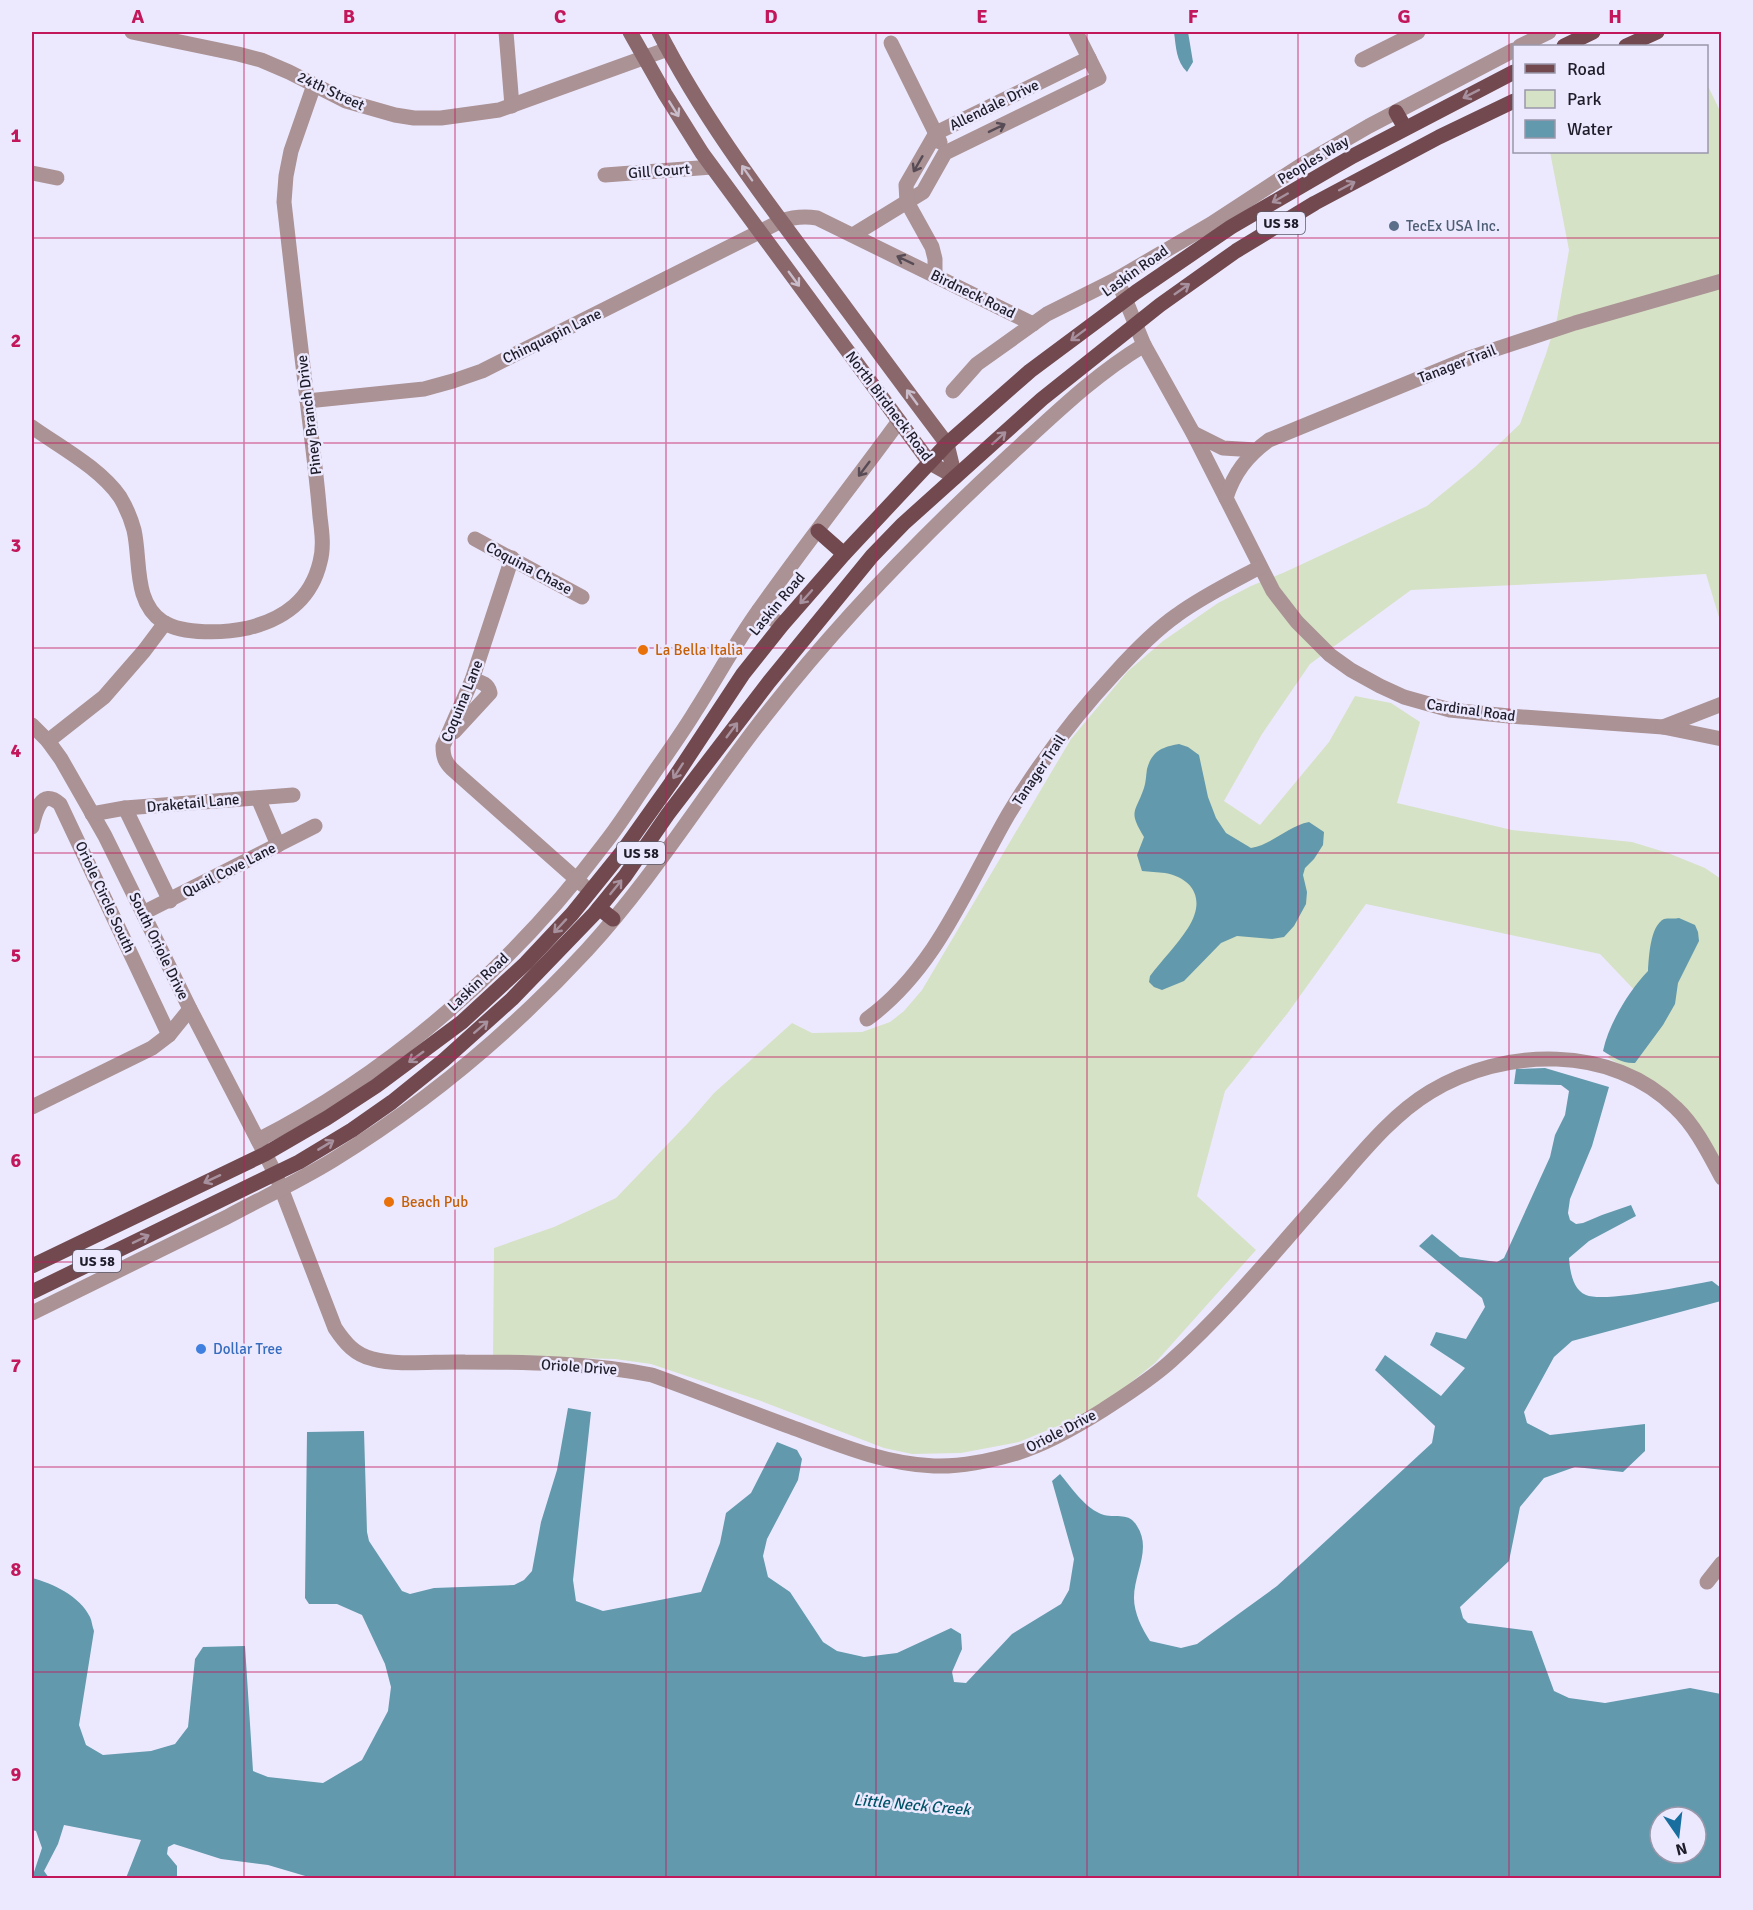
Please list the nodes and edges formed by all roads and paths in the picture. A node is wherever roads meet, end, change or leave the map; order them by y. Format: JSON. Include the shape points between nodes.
{"nodes":[{"id":1,"x":132,"y":32,"type":"edge"},
{"id":2,"x":506,"y":32,"type":"edge"},
{"id":3,"x":630,"y":32,"type":"edge"},
{"id":4,"x":659,"y":32,"type":"edge"},
{"id":5,"x":1076,"y":32,"type":"edge"},
{"id":6,"x":1418,"y":32,"type":"edge"},
{"id":7,"x":1549,"y":32,"type":"edge"},
{"id":8,"x":1593,"y":32,"type":"edge"},
{"id":9,"x":1657,"y":32,"type":"edge"},
{"id":10,"x":891,"y":43,"type":"dead end"},
{"id":11,"x":1522,"y":45,"type":"edge"},
{"id":12,"x":1566,"y":45,"type":"edge"},
{"id":13,"x":1628,"y":45,"type":"edge"},
{"id":14,"x":668,"y":49,"type":"junction"},
{"id":15,"x":1513,"y":51,"type":"edge"},
{"id":16,"x":645,"y":58,"type":"junction"},
{"id":17,"x":1089,"y":58,"type":"junction"},
{"id":18,"x":1362,"y":60,"type":"dead end"},
{"id":19,"x":1513,"y":73,"type":"edge"},
{"id":20,"x":314,"y":85,"type":"junction"},
{"id":21,"x":1513,"y":102,"type":"edge"},
{"id":22,"x":512,"y":106,"type":"junction"},
{"id":23,"x":1396,"y":112,"type":"junction"},
{"id":24,"x":1427,"y":117,"type":"junction"},
{"id":25,"x":1405,"y":128,"type":"junction"},
{"id":26,"x":936,"y":133,"type":"junction"},
{"id":27,"x":1438,"y":137,"type":"junction"},
{"id":28,"x":945,"y":153,"type":"junction"},
{"id":29,"x":712,"y":167,"type":"junction"},
{"id":30,"x":32,"y":173,"type":"edge"},
{"id":31,"x":605,"y":175,"type":"dead end"},
{"id":32,"x":57,"y":178,"type":"dead end"},
{"id":33,"x":907,"y":202,"type":"junction"},
{"id":34,"x":781,"y":221,"type":"junction"},
{"id":35,"x":759,"y":232,"type":"junction"},
{"id":36,"x":853,"y":235,"type":"junction"},
{"id":37,"x":935,"y":275,"type":"junction"},
{"id":38,"x":1117,"y":279,"type":"junction"},
{"id":39,"x":1722,"y":281,"type":"edge"},
{"id":40,"x":1125,"y":300,"type":"junction"},
{"id":41,"x":1033,"y":324,"type":"junction"},
{"id":42,"x":1135,"y":324,"type":"junction"},
{"id":43,"x":1144,"y":345,"type":"junction"},
{"id":44,"x":953,"y":391,"type":"dead end"},
{"id":45,"x":307,"y":401,"type":"junction"},
{"id":46,"x":899,"y":422,"type":"junction"},
{"id":47,"x":32,"y":427,"type":"edge"},
{"id":48,"x":1193,"y":433,"type":"junction"},
{"id":49,"x":947,"y":444,"type":"junction"},
{"id":50,"x":1256,"y":450,"type":"junction"},
{"id":51,"x":930,"y":463,"type":"junction"},
{"id":52,"x":955,"y":477,"type":"junction"},
{"id":53,"x":969,"y":492,"type":"junction"},
{"id":54,"x":1226,"y":498,"type":"junction"},
{"id":55,"x":818,"y":531,"type":"junction"},
{"id":56,"x":475,"y":538,"type":"dead end"},
{"id":57,"x":844,"y":554,"type":"junction"},
{"id":58,"x":512,"y":558,"type":"junction"},
{"id":59,"x":1260,"y":567,"type":"junction"},
{"id":60,"x":582,"y":597,"type":"dead end"},
{"id":61,"x":759,"y":610,"type":"junction"},
{"id":62,"x":165,"y":623,"type":"junction"},
{"id":63,"x":782,"y":625,"type":"junction"},
{"id":64,"x":472,"y":680,"type":"junction"},
{"id":65,"x":1722,"y":704,"type":"edge"},
{"id":66,"x":32,"y":725,"type":"edge"},
{"id":67,"x":1663,"y":727,"type":"junction"},
{"id":68,"x":1722,"y":739,"type":"edge"},
{"id":69,"x":445,"y":740,"type":"junction"},
{"id":70,"x":48,"y":741,"type":"junction"},
{"id":71,"x":293,"y":795,"type":"dead end"},
{"id":72,"x":258,"y":798,"type":"junction"},
{"id":73,"x":125,"y":808,"type":"junction"},
{"id":74,"x":92,"y":814,"type":"junction"},
{"id":75,"x":315,"y":826,"type":"dead end"},
{"id":76,"x":32,"y":827,"type":"edge"},
{"id":77,"x":278,"y":845,"type":"junction"},
{"id":78,"x":577,"y":879,"type":"junction"},
{"id":79,"x":590,"y":891,"type":"junction"},
{"id":80,"x":170,"y":901,"type":"junction"},
{"id":81,"x":599,"y":908,"type":"junction"},
{"id":82,"x":143,"y":913,"type":"junction"},
{"id":83,"x":613,"y":919,"type":"junction"},
{"id":84,"x":190,"y":1010,"type":"junction"},
{"id":85,"x":867,"y":1019,"type":"dead end"},
{"id":86,"x":169,"y":1035,"type":"junction"},
{"id":87,"x":32,"y":1107,"type":"edge"},
{"id":88,"x":258,"y":1140,"type":"junction"},
{"id":89,"x":265,"y":1154,"type":"junction"},
{"id":90,"x":1722,"y":1178,"type":"edge"},
{"id":91,"x":279,"y":1182,"type":"junction"},
{"id":92,"x":32,"y":1266,"type":"edge"},
{"id":93,"x":32,"y":1292,"type":"edge"},
{"id":94,"x":32,"y":1313,"type":"edge"},
{"id":95,"x":1722,"y":1563,"type":"edge"},
{"id":96,"x":1707,"y":1582,"type":"dead end"}],
"edges":[{"from":1,"to":20,"type":"street","name":"24th Street","via":[[238,54]]},
{"from":2,"to":22,"type":"street"},
{"from":3,"to":16,"type":"main road","name":"North Birdneck Road"},
{"from":4,"to":14,"type":"main road","name":"North Birdneck Road"},
{"from":5,"to":17,"type":"street"},
{"from":6,"to":18,"type":"street"},
{"from":7,"to":11,"type":"street"},
{"from":8,"to":12,"type":"main road"},
{"from":9,"to":13,"type":"main road"},
{"from":10,"to":26,"type":"street"},
{"from":14,"to":16,"type":"street","name":"24th Street"},
{"from":34,"to":14,"type":"main road","name":"North Birdneck Road","one_way":true,"via":[[714,127]]},
{"from":15,"to":23,"type":"street","name":"Peoples Way"},
{"from":16,"to":22,"type":"street","name":"24th Street"},
{"from":16,"to":29,"type":"main road","name":"North Birdneck Road","one_way":true},
{"from":17,"to":26,"type":"street","name":"Allendale Drive"},
{"from":28,"to":17,"type":"street","name":"Allendale Drive","one_way":true,"via":[[1099,78]]},
{"from":19,"to":24,"type":"main road","name":"Laskin Road","number":"US 58","one_way":true},
{"from":20,"to":22,"type":"street","name":"24th Street","via":[[346,101],[414,118],[474,115]]},
{"from":20,"to":45,"type":"street","name":"Piney Branch Drive","via":[[291,151],[284,202]]},
{"from":21,"to":27,"type":"main road","number":"US 58"},
{"from":23,"to":25,"type":"main road"},
{"from":23,"to":38,"type":"street","name":"Peoples Way"},
{"from":24,"to":25,"type":"main road","name":"Laskin Road","number":"US 58"},
{"from":24,"to":27,"type":"main road"},
{"from":25,"to":40,"type":"main road","name":"Laskin Road","number":"US 58","one_way":true,"via":[[1231,227]]},
{"from":26,"to":28,"type":"street"},
{"from":26,"to":33,"type":"street","name":"Allendale Drive","one_way":true,"via":[[906,185]]},
{"from":42,"to":27,"type":"main road","number":"US 58","one_way":true,"via":[[1236,251]]},
{"from":28,"to":33,"type":"street","name":"Allendale Drive","via":[[923,192]]},
{"from":29,"to":31,"type":"street","name":"Gill Court"},
{"from":29,"to":35,"type":"main road","name":"North Birdneck Road"},
{"from":30,"to":32,"type":"street"},
{"from":33,"to":36,"type":"street","name":"Allendale Drive"},
{"from":33,"to":37,"type":"street","via":[[932,247]]},
{"from":34,"to":35,"type":"street","name":"Chinquapin Lane"},
{"from":34,"to":36,"type":"street","name":"Birdneck Road","via":[[804,216],[817,218]]},
{"from":49,"to":34,"type":"main road","name":"North Birdneck Road","one_way":true},
{"from":35,"to":45,"type":"street","name":"Chinquapin Lane","via":[[482,371],[424,389]]},
{"from":35,"to":46,"type":"main road","name":"North Birdneck Road","one_way":true},
{"from":37,"to":36,"type":"street","name":"Birdneck Road","one_way":true},
{"from":37,"to":41,"type":"street","name":"Birdneck Road"},
{"from":38,"to":40,"type":"street"},
{"from":38,"to":41,"type":"street","name":"Birdneck Road","via":[[1073,299]]},
{"from":39,"to":50,"type":"street","name":"Tanager Trail","via":[[1563,326],[1469,358],[1279,436]]},
{"from":40,"to":42,"type":"street"},
{"from":40,"to":49,"type":"main road","name":"Laskin Road","number":"US 58","one_way":true,"via":[[1030,371]]},
{"from":41,"to":44,"type":"street","via":[[977,364]]},
{"from":42,"to":43,"type":"street","name":"Cardinal Road"},
{"from":52,"to":42,"type":"main road","number":"US 58","one_way":true,"via":[[1042,399]]},
{"from":43,"to":48,"type":"street","name":"Cardinal Road"},
{"from":43,"to":53,"type":"street","via":[[1092,380]]},
{"from":45,"to":62,"type":"street","name":"Piney Branch Drive","via":[[323,545],[306,595],[289,611],[231,632],[193,630]]},
{"from":46,"to":51,"type":"main road","name":"North Birdneck Road"},
{"from":46,"to":55,"type":"street","name":"Laskin Road","one_way":true},
{"from":47,"to":62,"type":"street","via":[[109,483],[120,497],[134,530],[143,595],[149,608]]},
{"from":48,"to":50,"type":"street","via":[[1223,448]]},
{"from":48,"to":54,"type":"street","name":"Cardinal Road"},
{"from":49,"to":51,"type":"main road","name":"Laskin Road","number":"US 58"},
{"from":49,"to":52,"type":"main road","name":"North Birdneck Road"},
{"from":50,"to":54,"type":"street","name":"Tanager Trail","via":[[1237,471]]},
{"from":51,"to":52,"type":"main road","name":"North Birdneck Road"},
{"from":51,"to":57,"type":"main road","name":"Laskin Road","number":"US 58"},
{"from":52,"to":53,"type":"street"},
{"from":81,"to":52,"type":"main road","number":"US 58","one_way":true,"via":[[769,682],[872,556]]},
{"from":53,"to":83,"type":"street","via":[[863,601],[769,710]]},
{"from":54,"to":59,"type":"street","name":"Cardinal Road"},
{"from":55,"to":57,"type":"main road"},
{"from":55,"to":61,"type":"street","name":"Laskin Road"},
{"from":56,"to":58,"type":"street","name":"Coquina Chase"},
{"from":57,"to":63,"type":"main road","name":"Laskin Road","number":"US 58","one_way":true},
{"from":58,"to":60,"type":"street","name":"Coquina Chase"},
{"from":58,"to":64,"type":"street","name":"Coquina Lane"},
{"from":59,"to":67,"type":"street","name":"Cardinal Road","via":[[1297,622],[1330,655],[1404,697],[1450,710],[1509,717]]},
{"from":59,"to":85,"type":"street","name":"Tanager Trail","via":[[1161,627],[1097,692],[1008,815],[924,962],[896,996]]},
{"from":61,"to":63,"type":"street"},
{"from":61,"to":78,"type":"street","name":"Laskin Road","via":[[690,720],[607,842]]},
{"from":62,"to":70,"type":"street","via":[[104,697]]},
{"from":63,"to":79,"type":"main road","name":"Laskin Road","number":"US 58","one_way":true,"via":[[743,674],[622,852]]},
{"from":64,"to":69,"type":"street","name":"Coquina Lane"},
{"from":64,"to":69,"type":"street","via":[[485,684],[489,693]]},
{"from":65,"to":67,"type":"street"},
{"from":66,"to":70,"type":"street","name":"South Oriole Drive"},
{"from":67,"to":68,"type":"street","name":"Cardinal Road"},
{"from":69,"to":78,"type":"street","name":"Coquina Lane","via":[[443,756],[447,764]]},
{"from":70,"to":74,"type":"street","name":"South Oriole Drive"},
{"from":71,"to":72,"type":"street","name":"Draketail Lane"},
{"from":72,"to":73,"type":"street","name":"Draketail Lane"},
{"from":72,"to":77,"type":"street"},
{"from":73,"to":74,"type":"street","name":"Draketail Lane"},
{"from":73,"to":80,"type":"street"},
{"from":74,"to":82,"type":"street","name":"South Oriole Drive"},
{"from":75,"to":77,"type":"street","name":"Quail Cove Lane"},
{"from":76,"to":86,"type":"street","name":"Oriole Circle South","via":[[39,803],[50,799],[60,804]]},
{"from":77,"to":80,"type":"street","name":"Quail Cove Lane"},
{"from":78,"to":79,"type":"street","name":"Coquina Lane"},
{"from":78,"to":88,"type":"street","name":"Laskin Road","via":[[495,968],[402,1048],[352,1084]]},
{"from":79,"to":89,"type":"main road","name":"Laskin Road","number":"US 58","one_way":true,"via":[[526,963],[462,1022],[376,1086]]},
{"from":80,"to":82,"type":"street","name":"Quail Cove Lane"},
{"from":81,"to":83,"type":"main road"},
{"from":91,"to":81,"type":"main road","number":"US 58","one_way":true,"via":[[444,1060],[553,960]]},
{"from":82,"to":84,"type":"street","name":"South Oriole Drive"},
{"from":83,"to":91,"type":"street","via":[[553,985],[488,1046],[410,1108],[332,1160]]},
{"from":84,"to":86,"type":"street"},
{"from":84,"to":88,"type":"street","name":"South Oriole Drive"},
{"from":86,"to":87,"type":"street","via":[[152,1048]]},
{"from":88,"to":89,"type":"street","name":"South Oriole Drive"},
{"from":89,"to":91,"type":"street","name":"South Oriole Drive"},
{"from":89,"to":92,"type":"main road","name":"Laskin Road","number":"US 58","one_way":true},
{"from":90,"to":91,"type":"street","name":"Oriole Drive","via":[[1679,1110],[1648,1087],[1620,1073],[1597,1064],[1560,1059],[1517,1061],[1479,1070],[1431,1091],[1394,1120],[1232,1299],[1171,1362],[1144,1383],[1078,1426],[1032,1448],[983,1461],[936,1466],[861,1453],[652,1375],[547,1364],[387,1362],[359,1354],[335,1328]]},
{"from":93,"to":91,"type":"main road","number":"US 58","one_way":true},
{"from":91,"to":94,"type":"street"},
{"from":95,"to":96,"type":"street"}]}
